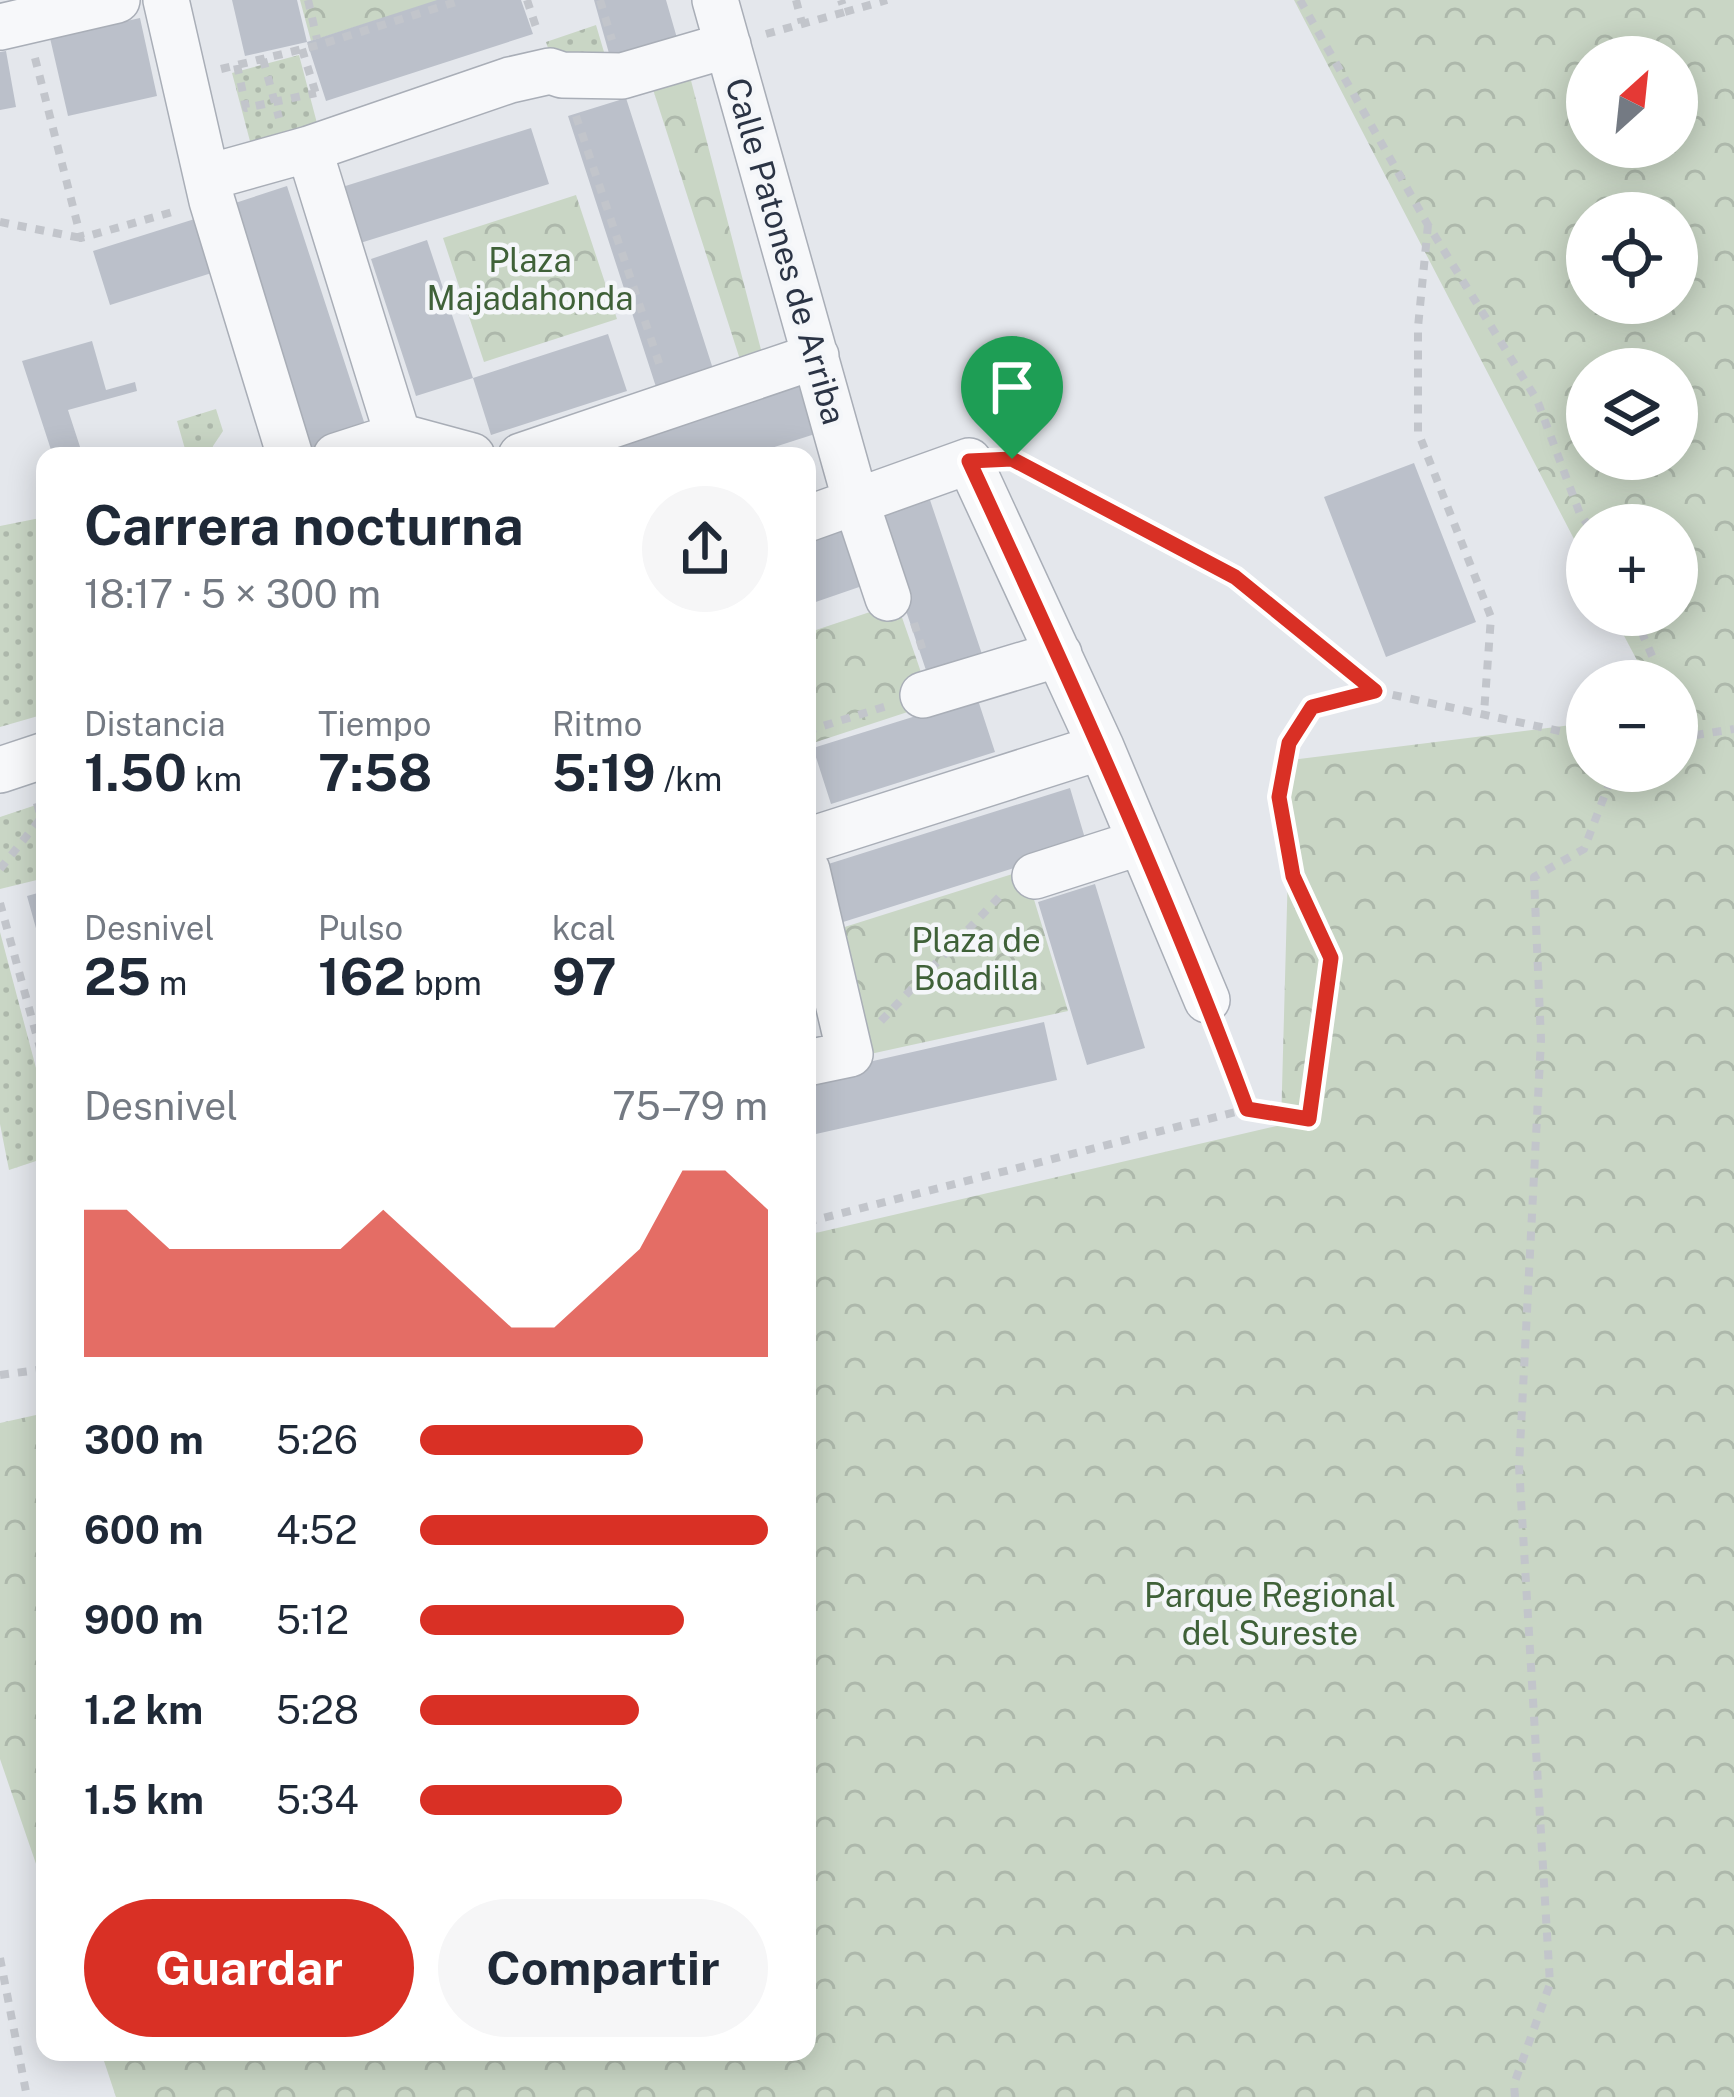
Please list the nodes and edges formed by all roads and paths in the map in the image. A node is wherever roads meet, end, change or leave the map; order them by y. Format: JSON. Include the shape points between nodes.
{"nodes":[{"id":1,"x":117,"y":0,"type":"edge"},
{"id":2,"x":166,"y":0,"type":"edge"},
{"id":3,"x":308,"y":0,"type":"edge"},
{"id":4,"x":462,"y":0,"type":"edge"},
{"id":5,"x":715,"y":0,"type":"edge"},
{"id":6,"x":796,"y":0,"type":"edge"},
{"id":7,"x":842,"y":0,"type":"edge"},
{"id":8,"x":887,"y":0,"type":"edge"},
{"id":9,"x":1300,"y":0,"type":"edge"},
{"id":10,"x":845,"y":12,"type":"junction"},
{"id":11,"x":16,"y":16,"type":"edge"},
{"id":12,"x":802,"y":22,"type":"junction"},
{"id":13,"x":317,"y":39,"type":"dead end"},
{"id":14,"x":728,"y":45,"type":"junction"},
{"id":15,"x":302,"y":49,"type":"junction"},
{"id":16,"x":263,"y":59,"type":"junction"},
{"id":17,"x":237,"y":65,"type":"junction"},
{"id":18,"x":184,"y":78,"type":"junction"},
{"id":19,"x":316,"y":93,"type":"junction"},
{"id":20,"x":275,"y":102,"type":"junction"},
{"id":21,"x":575,"y":114,"type":"dead end"},
{"id":22,"x":310,"y":148,"type":"junction"},
{"id":23,"x":210,"y":189,"type":"junction"},
{"id":24,"x":0,"y":222,"type":"edge"},
{"id":25,"x":1428,"y":225,"type":"junction"},
{"id":26,"x":81,"y":238,"type":"junction"},
{"id":27,"x":816,"y":356,"type":"junction"},
{"id":28,"x":667,"y":387,"type":"dead end"},
{"id":29,"x":398,"y":436,"type":"junction"},
{"id":30,"x":287,"y":447,"type":"edge"},
{"id":31,"x":364,"y":447,"type":"edge"},
{"id":32,"x":439,"y":447,"type":"edge"},
{"id":33,"x":551,"y":447,"type":"edge"},
{"id":34,"x":969,"y":461,"type":"junction"},
{"id":35,"x":856,"y":502,"type":"junction"},
{"id":36,"x":1576,"y":504,"type":"edge"},
{"id":37,"x":816,"y":516,"type":"edge"},
{"id":38,"x":887,"y":598,"type":"dead end"},
{"id":39,"x":1059,"y":654,"type":"junction"},
{"id":40,"x":1375,"y":691,"type":"junction"},
{"id":41,"x":923,"y":695,"type":"joint"},
{"id":42,"x":1484,"y":713,"type":"junction"},
{"id":43,"x":816,"y":728,"type":"edge"},
{"id":44,"x":1734,"y":729,"type":"edge"},
{"id":45,"x":1566,"y":732,"type":"edge"},
{"id":46,"x":1698,"y":735,"type":"edge"},
{"id":47,"x":1101,"y":746,"type":"junction"},
{"id":48,"x":23,"y":762,"type":"edge"},
{"id":49,"x":1606,"y":792,"type":"edge"},
{"id":50,"x":36,"y":802,"type":"edge"},
{"id":51,"x":36,"y":824,"type":"edge"},
{"id":52,"x":816,"y":838,"type":"edge"},
{"id":53,"x":1142,"y":842,"type":"junction"},
{"id":54,"x":0,"y":869,"type":"edge"},
{"id":55,"x":1036,"y":876,"type":"joint"},
{"id":56,"x":0,"y":903,"type":"edge"},
{"id":57,"x":816,"y":910,"type":"edge"},
{"id":58,"x":1207,"y":1000,"type":"joint"},
{"id":59,"x":36,"y":1033,"type":"edge"},
{"id":60,"x":828,"y":1059,"type":"edge"},
{"id":61,"x":1247,"y":1109,"type":"junction"},
{"id":62,"x":816,"y":1220,"type":"edge"},
{"id":63,"x":36,"y":1370,"type":"edge"},
{"id":64,"x":0,"y":1375,"type":"edge"},
{"id":65,"x":0,"y":1958,"type":"edge"},
{"id":66,"x":27,"y":2097,"type":"edge"},
{"id":67,"x":1515,"y":2097,"type":"edge"}],
"edges":[{"from":1,"to":11,"type":"street"},
{"from":2,"to":18,"type":"street"},
{"from":3,"to":13,"type":"path"},
{"from":4,"to":15,"type":"path"},
{"from":5,"to":14,"type":"street","name":"Calle Patones de Arriba"},
{"from":6,"to":12,"type":"path"},
{"from":7,"to":10,"type":"path"},
{"from":8,"to":10,"type":"path"},
{"from":9,"to":25,"type":"path"},
{"from":10,"to":12,"type":"path"},
{"from":11,"to":26,"type":"path"},
{"from":12,"to":14,"type":"path"},
{"from":14,"to":22,"type":"street","via":[[622,76],[550,70]]},
{"from":14,"to":27,"type":"street","name":"Calle Patones de Arriba"},
{"from":15,"to":16,"type":"path"},
{"from":15,"to":19,"type":"path"},
{"from":16,"to":17,"type":"path"},
{"from":16,"to":20,"type":"path"},
{"from":17,"to":18,"type":"path"},
{"from":17,"to":20,"type":"path","via":[[246,108]]},
{"from":18,"to":23,"type":"street"},
{"from":19,"to":20,"type":"path"},
{"from":19,"to":22,"type":"path"},
{"from":20,"to":22,"type":"path"},
{"from":21,"to":28,"type":"path"},
{"from":22,"to":23,"type":"street"},
{"from":22,"to":29,"type":"street"},
{"from":23,"to":26,"type":"path"},
{"from":23,"to":30,"type":"street"},
{"from":24,"to":26,"type":"path"},
{"from":25,"to":36,"type":"path","via":[[1537,400]]},
{"from":25,"to":42,"type":"path","via":[[1418,432],[1491,617]]},
{"from":27,"to":33,"type":"street"},
{"from":27,"to":35,"type":"street","name":"Calle Patones de Arriba"},
{"from":29,"to":31,"type":"street"},
{"from":29,"to":32,"type":"street"},
{"from":34,"to":35,"type":"street"},
{"from":34,"to":39,"type":"street"},
{"from":34,"to":40,"type":"path","via":[[1012,459],[1235,577]]},
{"from":35,"to":37,"type":"street"},
{"from":35,"to":38,"type":"street","name":"Calle Patones de Arriba"},
{"from":39,"to":41,"type":"street"},
{"from":39,"to":47,"type":"street"},
{"from":40,"to":42,"type":"path"},
{"from":40,"to":61,"type":"path","via":[[1312,707],[1289,743],[1279,797],[1293,876],[1331,958],[1309,1119]]},
{"from":41,"to":43,"type":"path"},
{"from":42,"to":45,"type":"path"},
{"from":44,"to":46,"type":"path"},
{"from":47,"to":52,"type":"street"},
{"from":47,"to":53,"type":"street"},
{"from":48,"to":50,"type":"path"},
{"from":49,"to":67,"type":"path","via":[[1584,849],[1534,877],[1541,1040],[1519,1466],[1550,1984]]},
{"from":51,"to":54,"type":"path"},
{"from":53,"to":55,"type":"street"},
{"from":53,"to":58,"type":"street"},
{"from":55,"to":60,"type":"path","via":[[1012,884]]},
{"from":56,"to":59,"type":"path"},
{"from":57,"to":60,"type":"street"},
{"from":58,"to":61,"type":"path"},
{"from":61,"to":62,"type":"path"},
{"from":63,"to":64,"type":"path"},
{"from":65,"to":66,"type":"path"}]}
